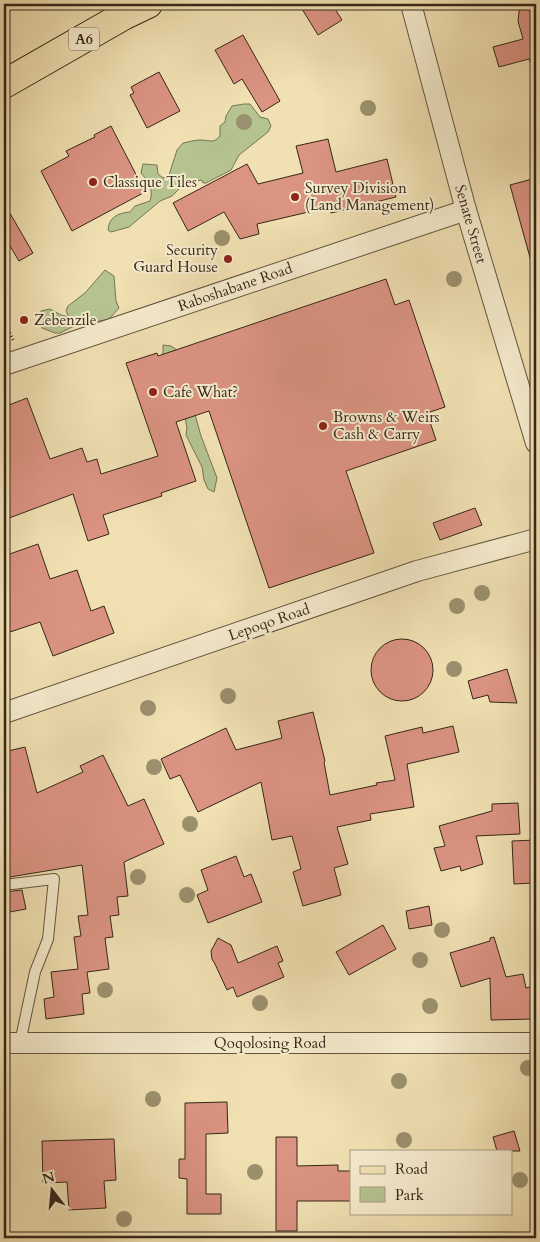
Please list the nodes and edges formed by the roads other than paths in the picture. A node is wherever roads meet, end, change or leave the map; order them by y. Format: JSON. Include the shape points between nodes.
{"nodes":[{"id":1,"x":148,"y":4,"type":"edge"},
{"id":2,"x":411,"y":4,"type":"edge"},
{"id":3,"x":4,"y":84,"type":"edge"},
{"id":4,"x":466,"y":210,"type":"junction"},
{"id":5,"x":4,"y":365,"type":"edge"},
{"id":6,"x":536,"y":443,"type":"edge"},
{"id":7,"x":536,"y":539,"type":"edge"},
{"id":8,"x":4,"y":713,"type":"edge"},
{"id":9,"x":4,"y":885,"type":"edge"},
{"id":10,"x":12,"y":1043,"type":"edge"},
{"id":11,"x":536,"y":1043,"type":"edge"}],
"edges":[{"from":1,"to":3,"type":"main road","number":"A6"},
{"from":2,"to":4,"type":"street","name":"Senate Street"},
{"from":4,"to":5,"type":"street","name":"Raboshabane Road"},
{"from":4,"to":6,"type":"street","name":"Senate Street"},
{"from":7,"to":8,"type":"street","name":"Lepoqo Road","via":[[417,571]]},
{"from":9,"to":10,"type":"lane","via":[[54,880],[48,939]]},
{"from":10,"to":11,"type":"street","name":"Qoqolosing Road"}]}
